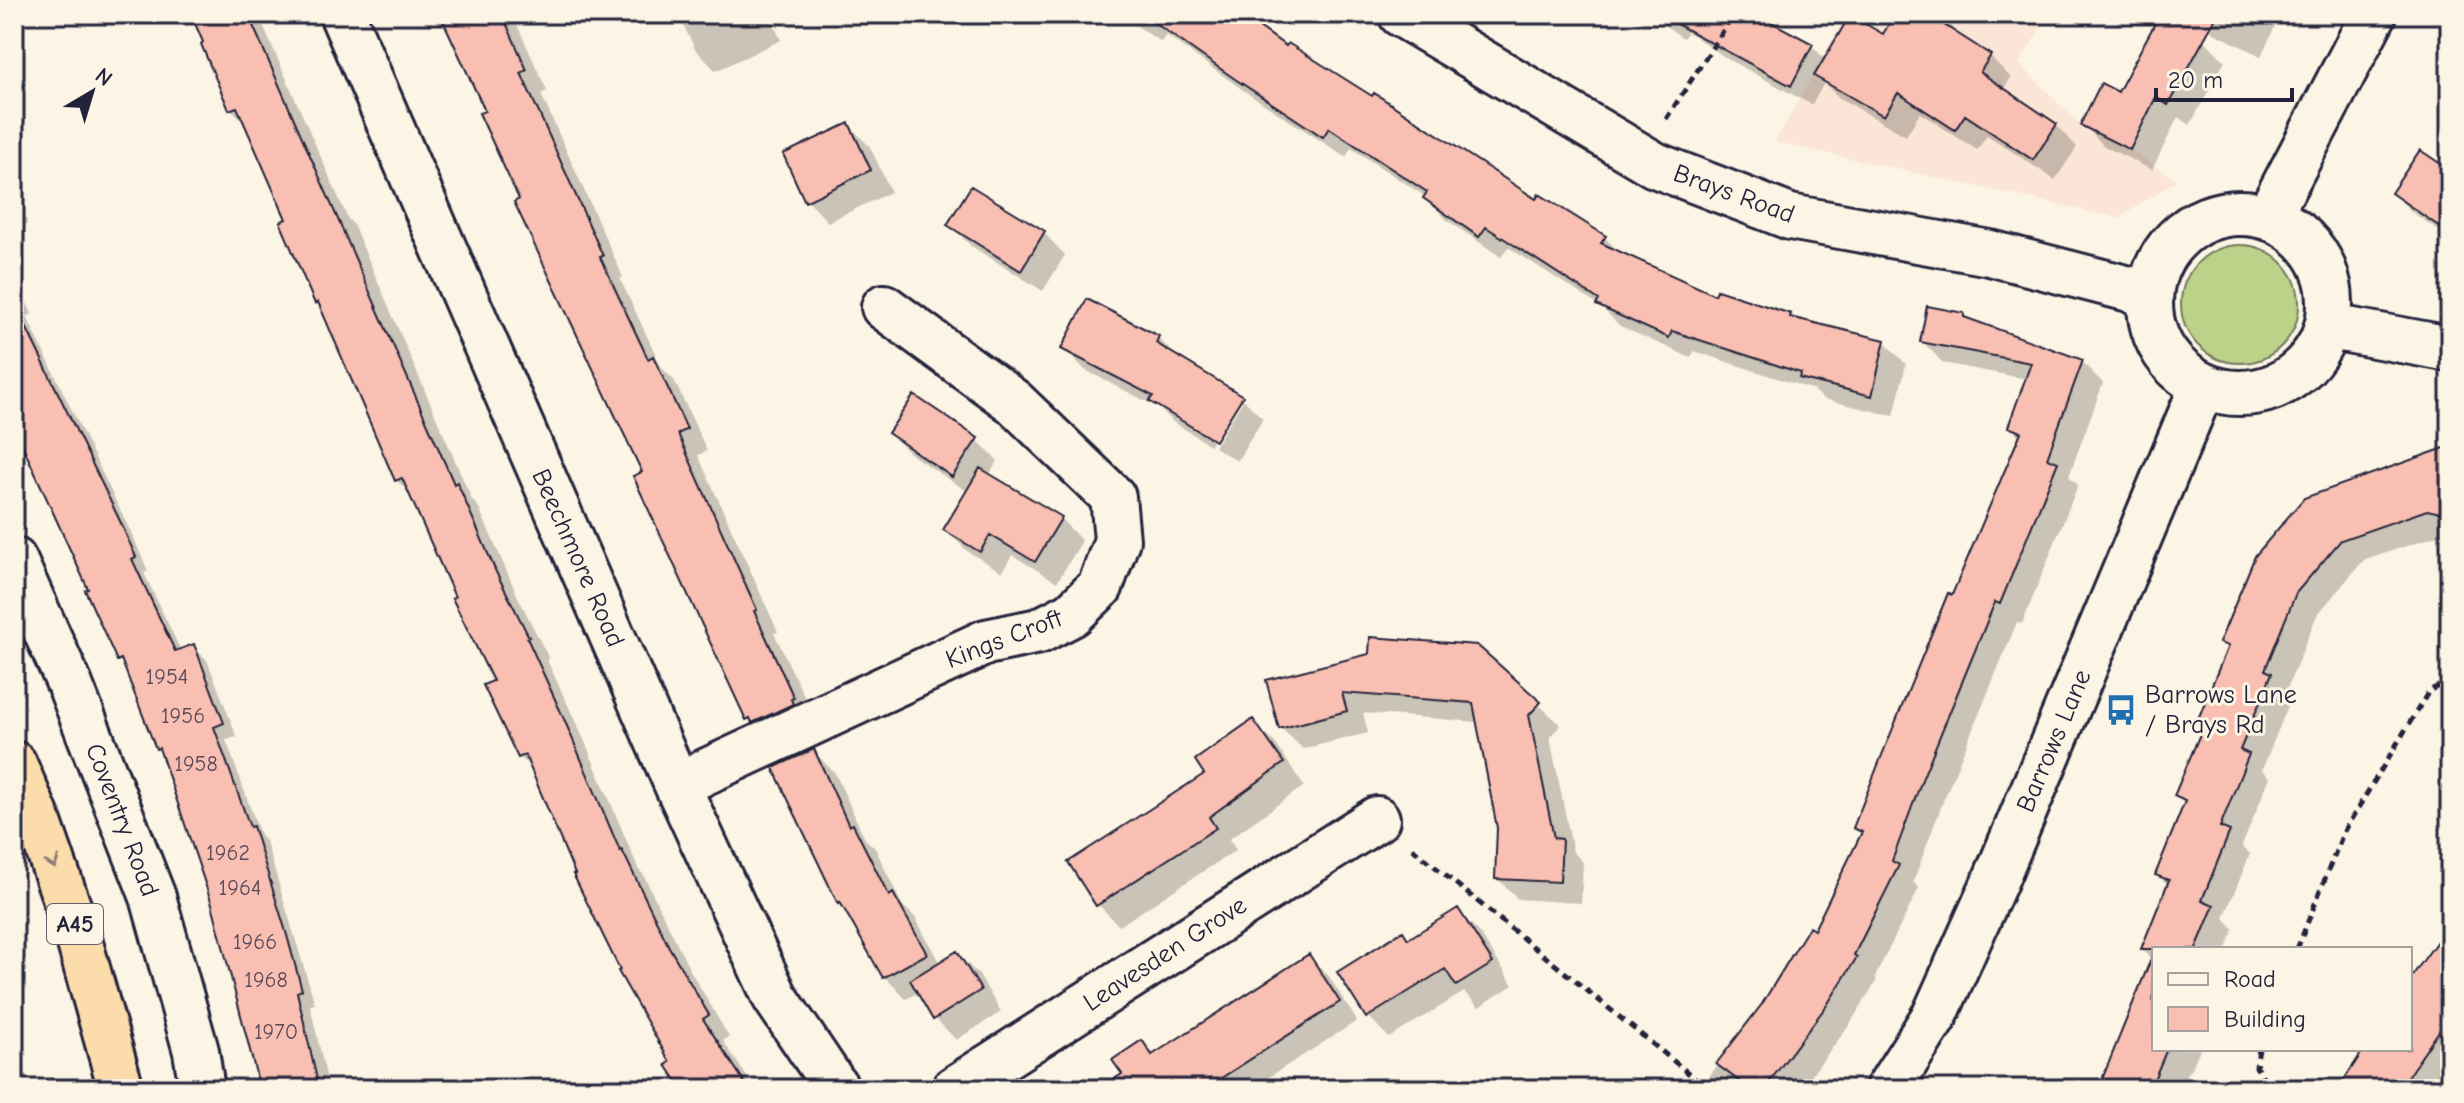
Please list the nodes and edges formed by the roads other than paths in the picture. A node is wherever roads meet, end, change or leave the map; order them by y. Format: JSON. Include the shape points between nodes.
{"nodes":[{"id":1,"x":342,"y":14,"type":"edge"},
{"id":2,"x":1401,"y":14,"type":"edge"},
{"id":3,"x":2374,"y":14,"type":"edge"},
{"id":4,"x":2268,"y":217,"type":"junction"},
{"id":5,"x":2149,"y":294,"type":"junction"},
{"id":6,"x":884,"y":307,"type":"dead end"},
{"id":7,"x":2326,"y":329,"type":"junction"},
{"id":8,"x":2450,"y":349,"type":"edge"},
{"id":9,"x":2203,"y":385,"type":"junction"},
{"id":10,"x":14,"y":560,"type":"edge"},
{"id":11,"x":14,"y":764,"type":"edge"},
{"id":12,"x":677,"y":785,"type":"junction"},
{"id":13,"x":1377,"y":819,"type":"road end"},
{"id":14,"x":26,"y":826,"type":"edge"},
{"id":15,"x":121,"y":1089,"type":"edge"},
{"id":16,"x":202,"y":1089,"type":"edge"},
{"id":17,"x":837,"y":1089,"type":"edge"},
{"id":18,"x":954,"y":1089,"type":"edge"},
{"id":19,"x":1888,"y":1089,"type":"edge"}],
"edges":[{"from":1,"to":12,"type":"street","name":"Beechmore Road"},
{"from":2,"to":5,"type":"street","name":"Brays Road","via":[[1655,165],[1790,217],[1990,253]]},
{"from":3,"to":4,"type":"street"},
{"from":4,"to":5,"type":"street","via":[[2242,212],[2190,227],[2170,244],[2156,267]]},
{"from":4,"to":7,"type":"street","via":[[2306,242],[2320,261],[2328,283]]},
{"from":5,"to":9,"type":"street","via":[[2151,321],[2162,348],[2179,370]]},
{"from":6,"to":12,"type":"street","name":"Kings Croft","via":[[1014,402],[1113,497],[1117,540],[1100,587],[1072,614],[1039,631],[986,642]]},
{"from":7,"to":8,"type":"street"},
{"from":7,"to":9,"type":"street","via":[[2299,371],[2277,385],[2253,392]]},
{"from":9,"to":19,"type":"street","name":"Barrows Lane","via":[[1995,881],[1935,1015]]},
{"from":10,"to":16,"type":"street","name":"Coventry Road","via":[[70,685],[153,897]]},
{"from":11,"to":14,"type":"highway","number":"A45"},
{"from":12,"to":17,"type":"street","name":"Beechmore Road","via":[[775,997]]},
{"from":13,"to":18,"type":"street","name":"Leavesden Grove"},
{"from":14,"to":15,"type":"highway","number":"A45","one_way":true,"via":[[76,929]]}]}
